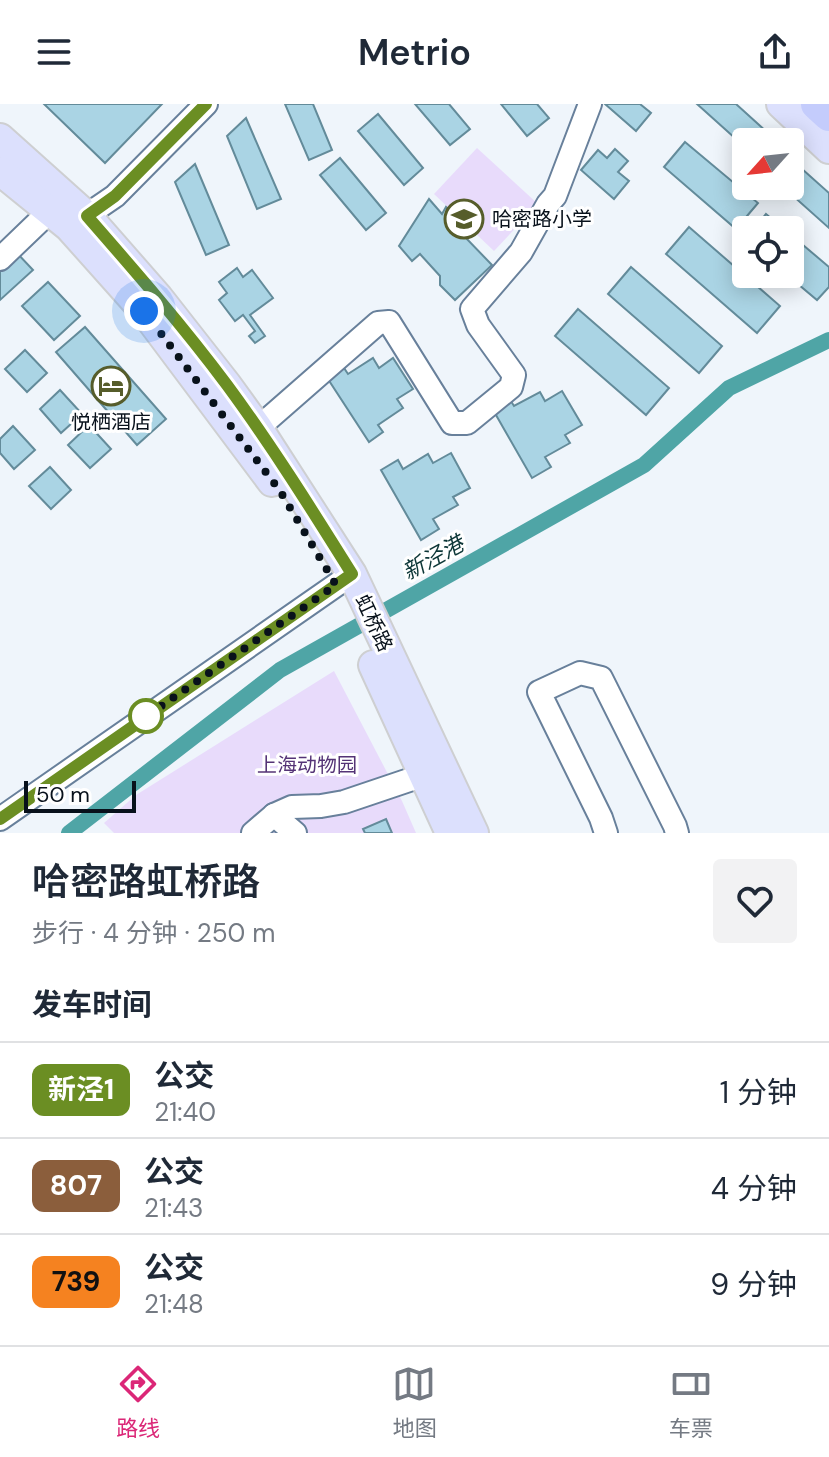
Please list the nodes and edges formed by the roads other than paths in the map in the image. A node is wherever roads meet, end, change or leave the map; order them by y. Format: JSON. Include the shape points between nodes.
{"nodes":[{"id":1,"x":206,"y":104,"type":"edge"},
{"id":2,"x":590,"y":104,"type":"edge"},
{"id":3,"x":781,"y":104,"type":"edge"},
{"id":4,"x":817,"y":104,"type":"edge"},
{"id":5,"x":829,"y":115,"type":"edge"},
{"id":6,"x":0,"y":138,"type":"edge"},
{"id":7,"x":829,"y":149,"type":"edge"},
{"id":8,"x":0,"y":171,"type":"edge"},
{"id":9,"x":69,"y":218,"type":"junction"},
{"id":10,"x":0,"y":259,"type":"edge"},
{"id":11,"x":258,"y":428,"type":"junction"},
{"id":12,"x":350,"y":593,"type":"junction"},
{"id":13,"x":377,"y":650,"type":"junction"},
{"id":14,"x":424,"y":775,"type":"junction"},
{"id":15,"x":274,"y":815,"type":"junction"},
{"id":16,"x":0,"y":819,"type":"edge"},
{"id":17,"x":253,"y":833,"type":"edge"},
{"id":18,"x":295,"y":833,"type":"edge"},
{"id":19,"x":450,"y":833,"type":"edge"},
{"id":20,"x":474,"y":833,"type":"edge"},
{"id":21,"x":606,"y":833,"type":"edge"},
{"id":22,"x":677,"y":833,"type":"edge"}],
"edges":[{"from":1,"to":9,"type":"street","via":[[115,196]]},
{"from":2,"to":11,"type":"street","via":[[555,196],[521,252],[472,309],[514,375],[511,387],[467,423],[452,423],[389,322],[378,323]]},
{"from":3,"to":7,"type":"main road"},
{"from":4,"to":5,"type":"highway"},
{"from":6,"to":9,"type":"main road","name":"虹桥路"},
{"from":8,"to":9,"type":"main road","name":"虹桥路"},
{"from":9,"to":10,"type":"street"},
{"from":9,"to":11,"type":"main road","name":"虹桥路","via":[[158,297]]},
{"from":9,"to":12,"type":"main road","name":"虹桥路","via":[[280,491]]},
{"from":11,"to":12,"type":"main road","name":"虹桥路"},
{"from":12,"to":13,"type":"main road","name":"虹桥路"},
{"from":12,"to":16,"type":"street"},
{"from":13,"to":14,"type":"main road","name":"虹桥路"},
{"from":13,"to":20,"type":"main road","name":"虹桥路"},
{"from":14,"to":15,"type":"street","via":[[344,802],[292,807]]},
{"from":14,"to":19,"type":"main road","name":"虹桥路"},
{"from":15,"to":17,"type":"street"},
{"from":15,"to":18,"type":"street"},
{"from":21,"to":22,"type":"street","via":[[539,692],[580,673],[601,678]]}]}
